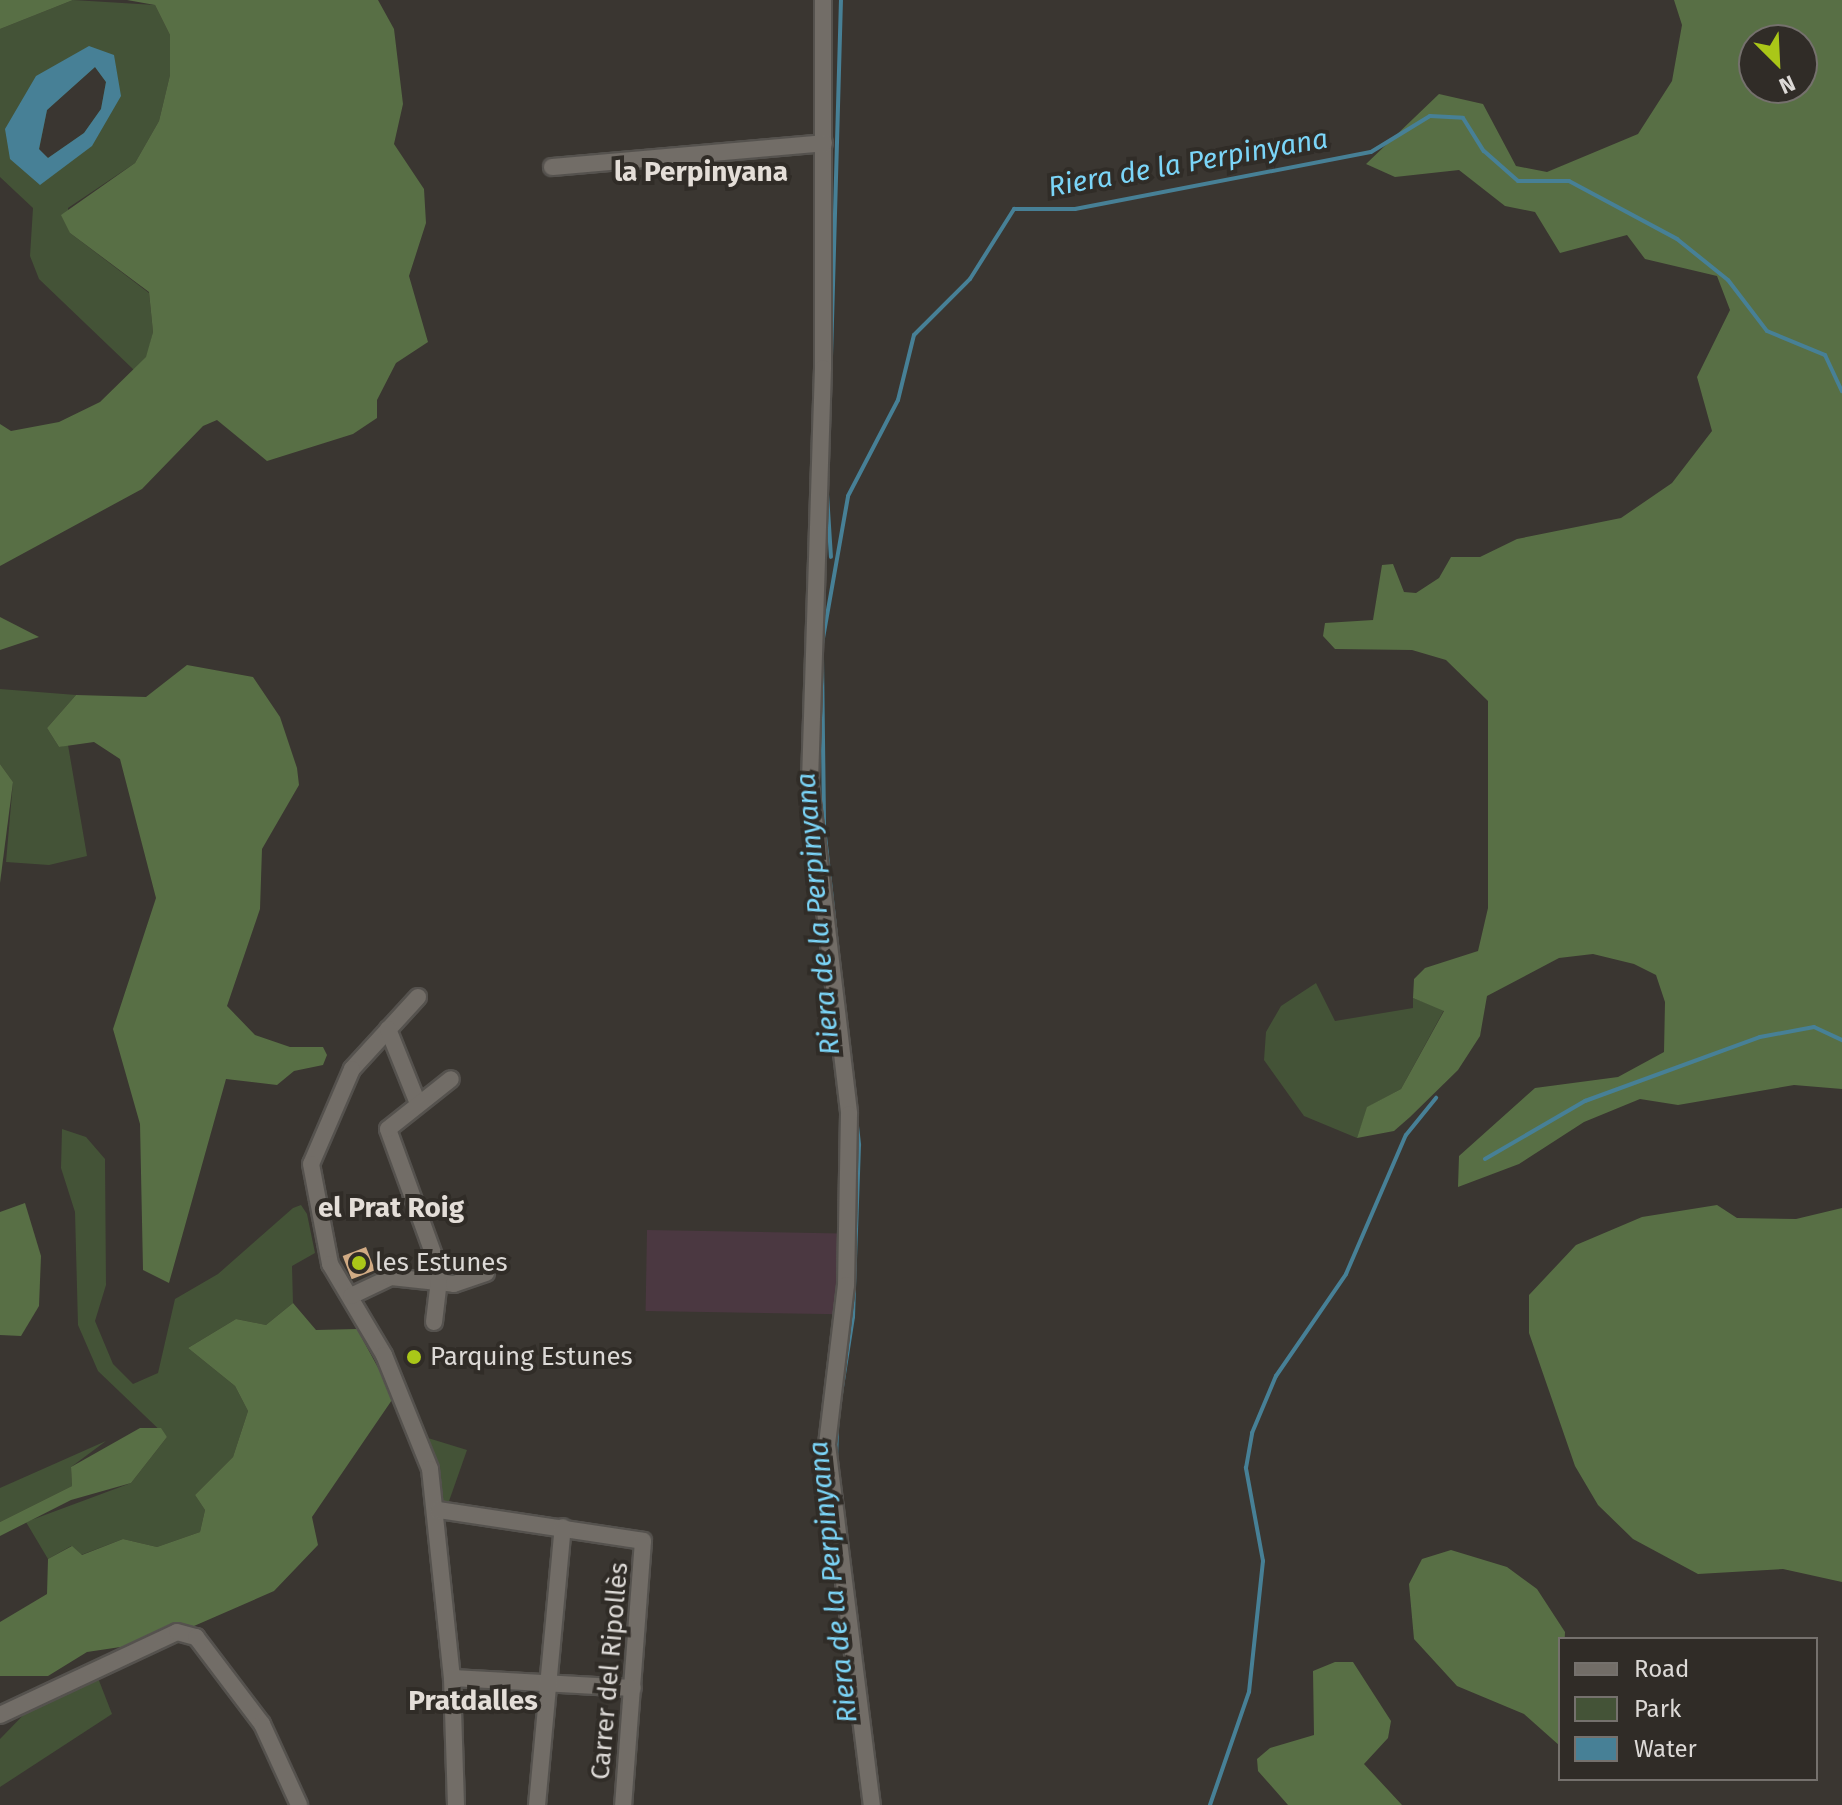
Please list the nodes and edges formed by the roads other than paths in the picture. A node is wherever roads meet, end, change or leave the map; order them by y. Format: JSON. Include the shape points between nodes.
{"nodes":[{"id":1,"x":823,"y":0,"type":"edge"},
{"id":2,"x":824,"y":143,"type":"junction"},
{"id":3,"x":552,"y":167,"type":"dead end"},
{"id":4,"x":418,"y":997,"type":"dead end"},
{"id":5,"x":388,"y":1029,"type":"junction"},
{"id":6,"x":451,"y":1079,"type":"dead end"},
{"id":7,"x":417,"y":1101,"type":"junction"},
{"id":8,"x":486,"y":1273,"type":"dead end"},
{"id":9,"x":437,"y":1282,"type":"junction"},
{"id":10,"x":351,"y":1296,"type":"junction"},
{"id":11,"x":434,"y":1322,"type":"dead end"},
{"id":12,"x":439,"y":1510,"type":"junction"},
{"id":13,"x":563,"y":1527,"type":"junction"},
{"id":14,"x":452,"y":1678,"type":"junction"},
{"id":15,"x":549,"y":1682,"type":"junction"},
{"id":16,"x":633,"y":1688,"type":"junction"},
{"id":17,"x":0,"y":1715,"type":"edge"},
{"id":18,"x":299,"y":1805,"type":"edge"},
{"id":19,"x":456,"y":1805,"type":"edge"},
{"id":20,"x":537,"y":1805,"type":"edge"},
{"id":21,"x":623,"y":1805,"type":"edge"},
{"id":22,"x":872,"y":1805,"type":"edge"}],
"edges":[{"from":1,"to":2,"type":"street"},
{"from":2,"to":3,"type":"street"},
{"from":2,"to":22,"type":"street","via":[[810,785],[849,1114],[846,1285],[827,1456]]},
{"from":4,"to":5,"type":"street"},
{"from":5,"to":7,"type":"street"},
{"from":5,"to":10,"type":"street","via":[[343,1084],[311,1164],[321,1240]]},
{"from":6,"to":7,"type":"street"},
{"from":7,"to":9,"type":"street","via":[[388,1129],[440,1272]]},
{"from":8,"to":9,"type":"street"},
{"from":9,"to":10,"type":"street","via":[[391,1277]]},
{"from":9,"to":11,"type":"street"},
{"from":10,"to":12,"type":"street","via":[[411,1412]]},
{"from":12,"to":13,"type":"street"},
{"from":12,"to":14,"type":"street"},
{"from":13,"to":15,"type":"street"},
{"from":13,"to":16,"type":"street","name":"Carrer del Ripollès","via":[[643,1541]]},
{"from":14,"to":15,"type":"street"},
{"from":14,"to":19,"type":"street"},
{"from":15,"to":16,"type":"street"},
{"from":15,"to":20,"type":"street"},
{"from":16,"to":21,"type":"street","name":"Carrer del Ripollès"},
{"from":17,"to":18,"type":"street","via":[[177,1632],[196,1637],[262,1724]]}]}
